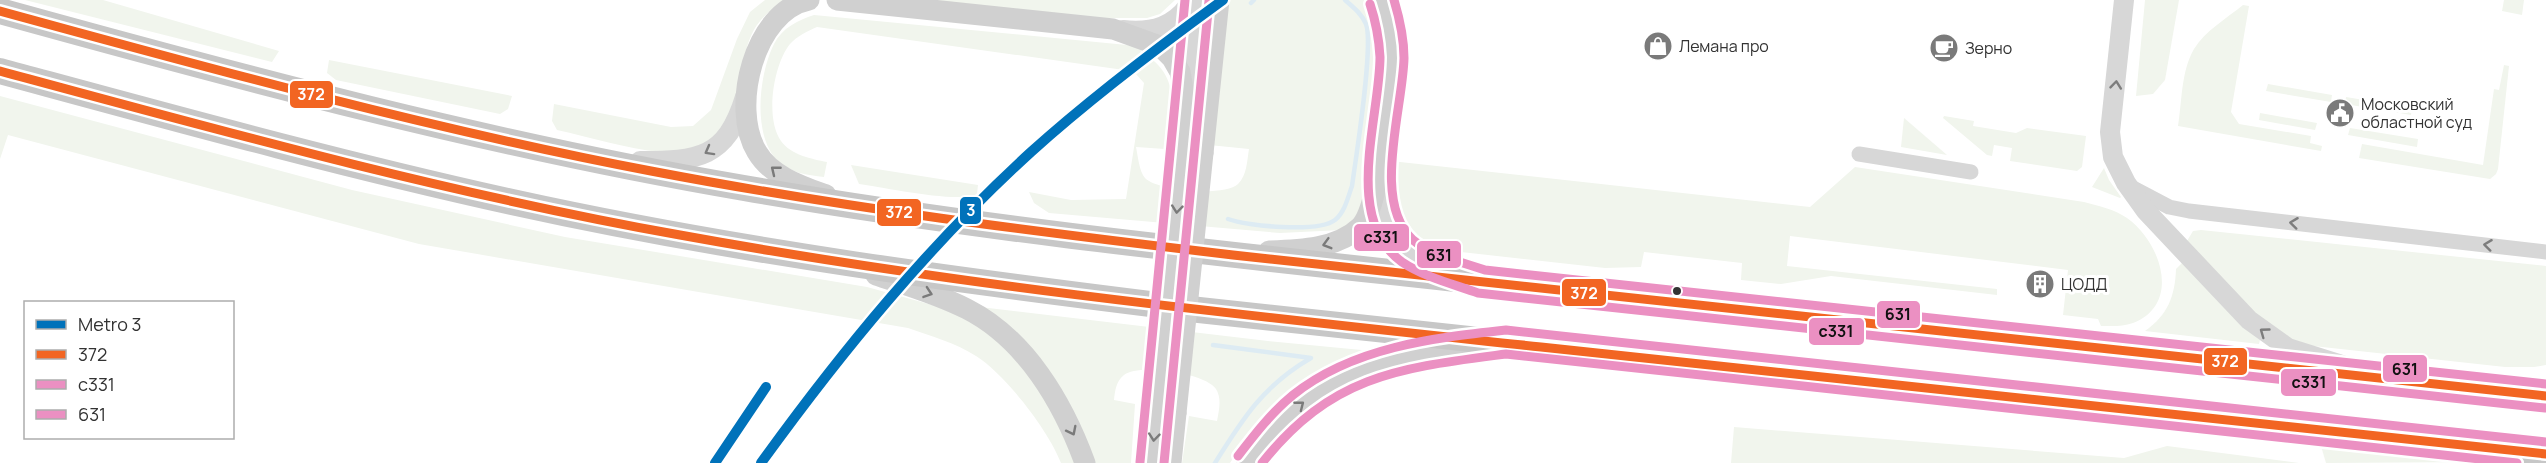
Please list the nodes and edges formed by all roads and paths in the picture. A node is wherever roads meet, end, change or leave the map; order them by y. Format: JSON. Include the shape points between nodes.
{"nodes":[{"id":1,"x":809,"y":0,"type":"edge"},
{"id":2,"x":837,"y":0,"type":"edge"},
{"id":3,"x":1192,"y":0,"type":"edge"},
{"id":4,"x":1197,"y":0,"type":"edge"},
{"id":5,"x":1382,"y":0,"type":"edge"},
{"id":6,"x":2124,"y":0,"type":"edge"},
{"id":7,"x":1218,"y":4,"type":"edge"},
{"id":8,"x":0,"y":12,"type":"edge"},
{"id":9,"x":1113,"y":29,"type":"junction"},
{"id":10,"x":0,"y":71,"type":"edge"},
{"id":11,"x":749,"y":86,"type":"junction"},
{"id":12,"x":1193,"y":152,"type":"junction"},
{"id":13,"x":1858,"y":154,"type":"dead end"},
{"id":14,"x":598,"y":161,"type":"junction"},
{"id":15,"x":1380,"y":169,"type":"junction"},
{"id":16,"x":1971,"y":172,"type":"dead end"},
{"id":17,"x":2126,"y":183,"type":"junction"},
{"id":18,"x":867,"y":207,"type":"junction"},
{"id":19,"x":2546,"y":252,"type":"edge"},
{"id":20,"x":1205,"y":253,"type":"junction"},
{"id":21,"x":832,"y":260,"type":"junction"},
{"id":22,"x":1482,"y":282,"type":"junction"},
{"id":23,"x":1506,"y":342,"type":"junction"},
{"id":24,"x":2418,"y":383,"type":"junction"},
{"id":25,"x":2546,"y":396,"type":"edge"},
{"id":26,"x":1166,"y":412,"type":"junction"},
{"id":27,"x":2542,"y":454,"type":"edge"},
{"id":28,"x":1085,"y":463,"type":"edge"},
{"id":29,"x":1152,"y":463,"type":"edge"},
{"id":30,"x":1171,"y":463,"type":"edge"},
{"id":31,"x":1247,"y":463,"type":"edge"}],
"edges":[{"from":1,"to":11,"type":"main road","via":[[789,7],[764,33]]},
{"from":2,"to":9,"type":"main road"},
{"from":3,"to":9,"type":"street","via":[[1176,21],[1161,28],[1140,32]]},
{"from":4,"to":12,"type":"street"},
{"from":5,"to":15,"type":"main road","via":[[1391,46]]},
{"from":17,"to":6,"type":"street","one_way":true,"via":[[2113,157],[2110,132]]},
{"from":7,"to":12,"type":"main road"},
{"from":8,"to":14,"type":"highway","via":[[297,93]]},
{"from":9,"to":12,"type":"main road","via":[[1160,46],[1173,58],[1180,72]]},
{"from":10,"to":21,"type":"highway","via":[[283,148],[513,202]]},
{"from":11,"to":14,"type":"street","one_way":true,"via":[[731,132],[708,153],[688,160]]},
{"from":18,"to":11,"type":"main road","one_way":true,"via":[[786,179],[769,166],[749,134]]},
{"from":12,"to":26,"type":"main road","bridge":true},
{"from":13,"to":16,"type":"street"},
{"from":14,"to":18,"type":"highway"},
{"from":15,"to":20,"type":"main road","one_way":true,"via":[[1370,212],[1361,226],[1344,238],[1287,250]]},
{"from":15,"to":22,"type":"street","via":[[1384,214],[1403,248]]},
{"from":19,"to":17,"type":"street","one_way":true,"via":[[2189,211],[2169,207]]},
{"from":24,"to":17,"type":"street","one_way":true,"via":[[2319,359],[2288,348],[2266,334],[2146,211]]},
{"from":18,"to":20,"type":"highway"},
{"from":20,"to":22,"type":"highway"},
{"from":21,"to":23,"type":"highway","via":[[1199,310]]},
{"from":21,"to":28,"type":"main road","one_way":true,"via":[[934,295],[997,329],[1039,372]]},
{"from":22,"to":24,"type":"highway"},
{"from":23,"to":27,"type":"highway"},
{"from":31,"to":23,"type":"main road","one_way":true,"via":[[1275,428],[1329,384],[1384,361]]},
{"from":24,"to":25,"type":"highway"},
{"from":26,"to":29,"type":"main road","one_way":true},
{"from":26,"to":30,"type":"main road"}]}
